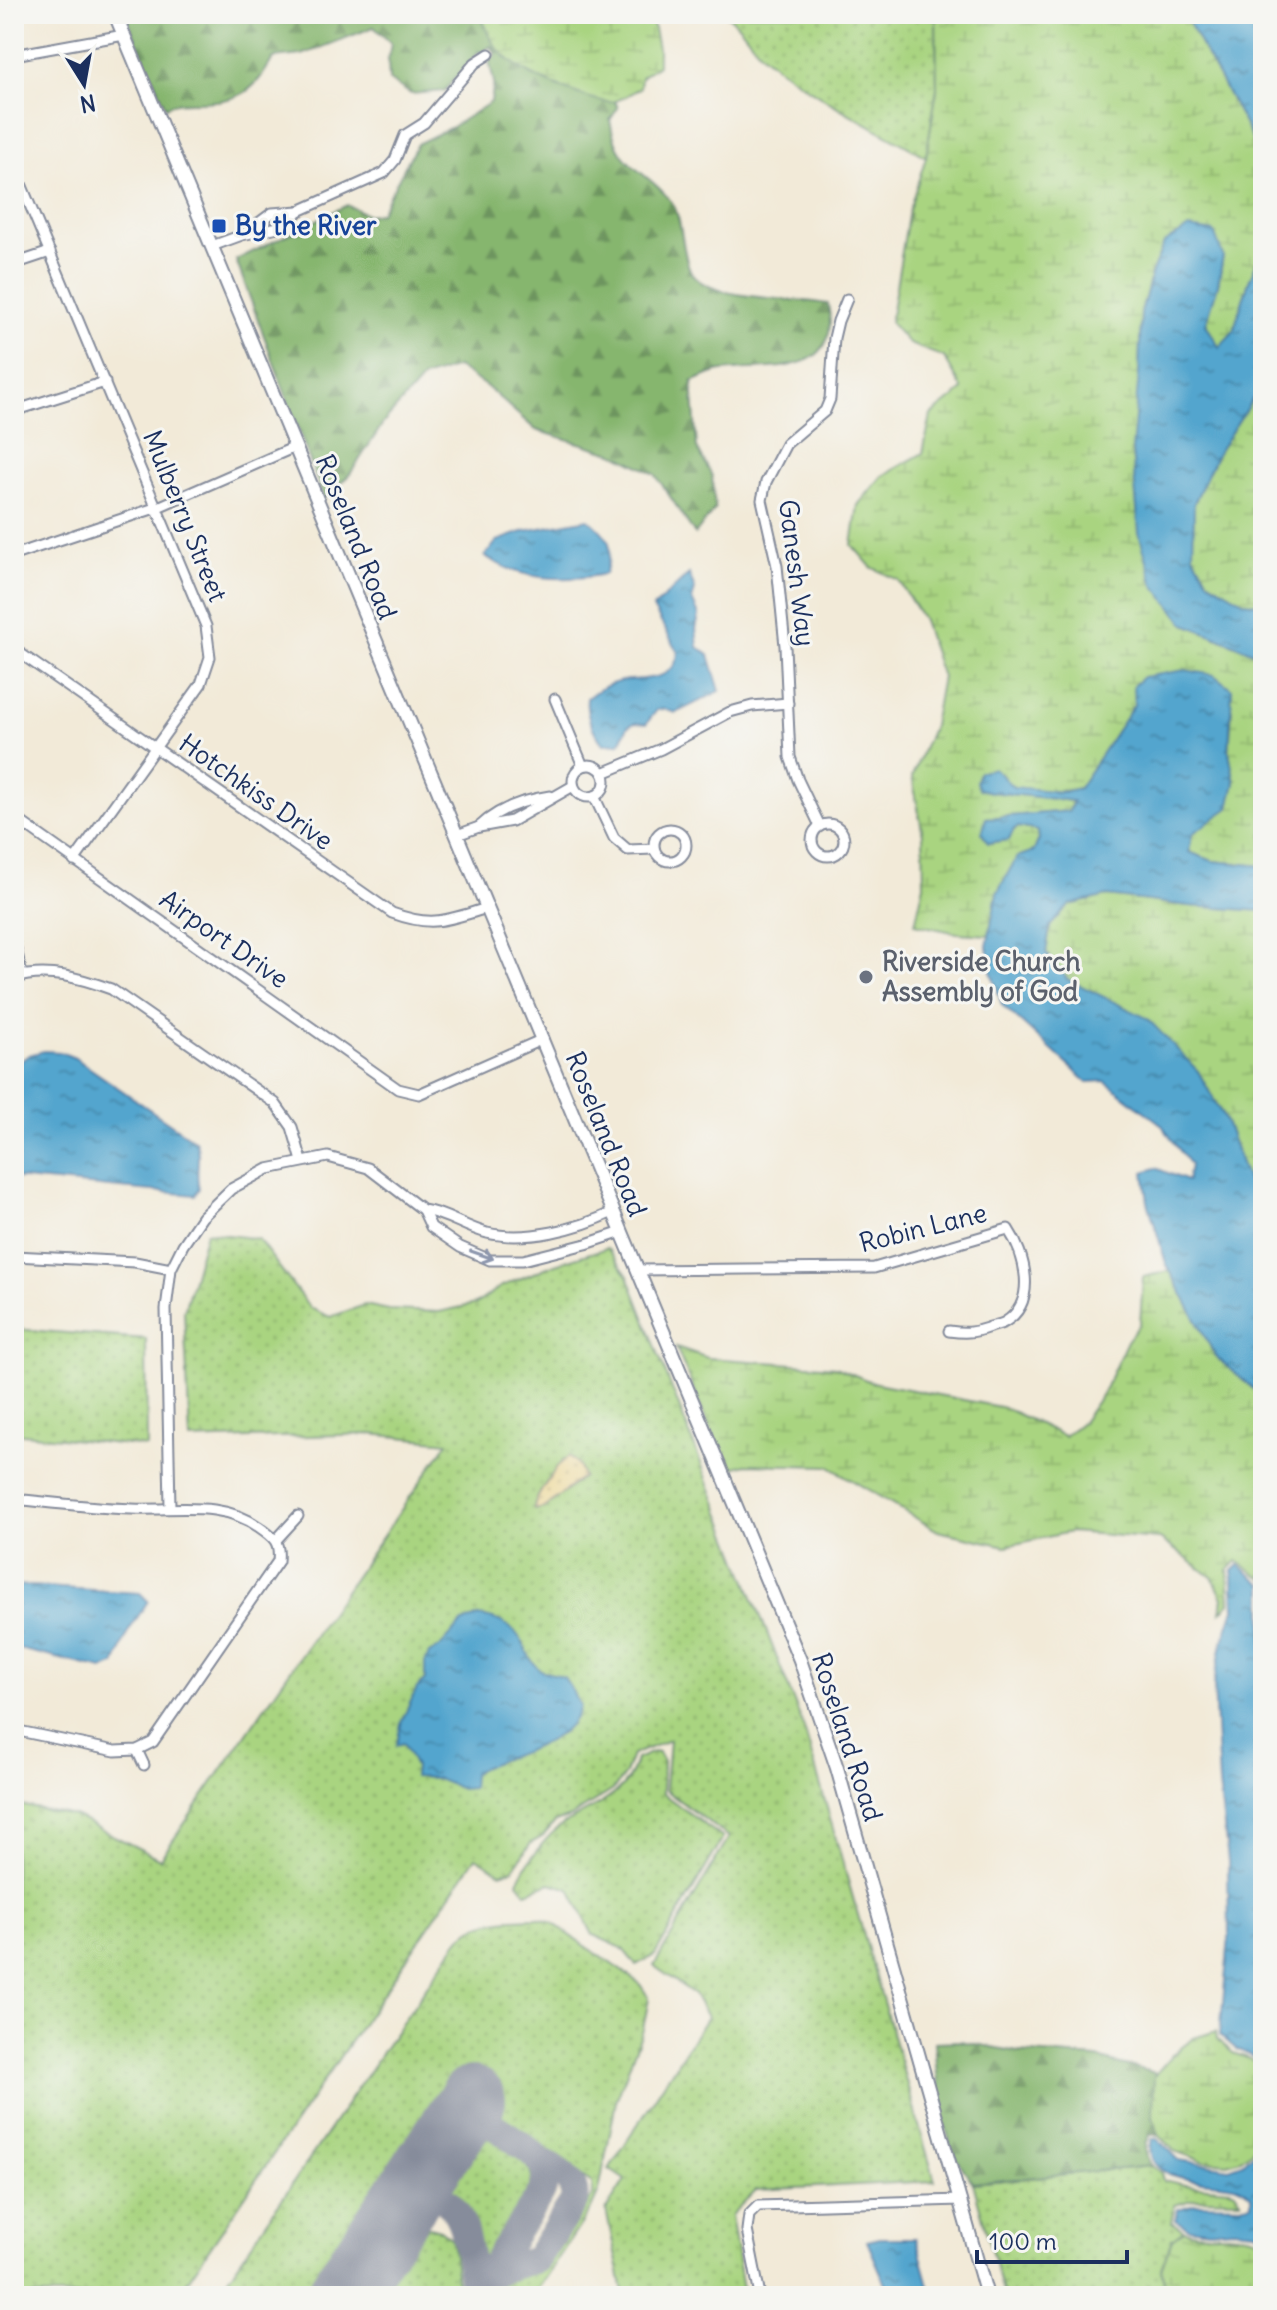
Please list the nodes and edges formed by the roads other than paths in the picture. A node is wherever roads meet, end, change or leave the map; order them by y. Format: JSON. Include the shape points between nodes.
{"nodes":[{"id":1,"x":115,"y":14,"type":"edge"},
{"id":2,"x":124,"y":35,"type":"junction"},
{"id":3,"x":489,"y":54,"type":"dead end"},
{"id":4,"x":14,"y":55,"type":"edge"},
{"id":5,"x":14,"y":167,"type":"edge"},
{"id":6,"x":212,"y":246,"type":"junction"},
{"id":7,"x":50,"y":252,"type":"junction"},
{"id":8,"x":14,"y":264,"type":"edge"},
{"id":9,"x":847,"y":299,"type":"dead end"},
{"id":10,"x":105,"y":382,"type":"junction"},
{"id":11,"x":14,"y":411,"type":"edge"},
{"id":12,"x":295,"y":447,"type":"junction"},
{"id":13,"x":158,"y":507,"type":"junction"},
{"id":14,"x":14,"y":555,"type":"edge"},
{"id":15,"x":14,"y":649,"type":"edge"},
{"id":16,"x":555,"y":699,"type":"dead end"},
{"id":17,"x":788,"y":703,"type":"junction"},
{"id":18,"x":156,"y":750,"type":"junction"},
{"id":19,"x":583,"y":766,"type":"junction"},
{"id":20,"x":603,"y":773,"type":"junction"},
{"id":21,"x":573,"y":786,"type":"junction"},
{"id":22,"x":553,"y":796,"type":"junction"},
{"id":23,"x":594,"y":796,"type":"junction"},
{"id":24,"x":518,"y":803,"type":"junction"},
{"id":25,"x":524,"y":815,"type":"junction"},
{"id":26,"x":14,"y":817,"type":"edge"},
{"id":27,"x":498,"y":818,"type":"junction"},
{"id":28,"x":820,"y":826,"type":"dead end"},
{"id":29,"x":457,"y":835,"type":"junction"},
{"id":30,"x":654,"y":849,"type":"dead end"},
{"id":31,"x":74,"y":861,"type":"junction"},
{"id":32,"x":487,"y":908,"type":"junction"},
{"id":33,"x":14,"y":940,"type":"edge"},
{"id":34,"x":18,"y":977,"type":"edge"},
{"id":35,"x":543,"y":1039,"type":"junction"},
{"id":36,"x":302,"y":1161,"type":"junction"},
{"id":37,"x":423,"y":1210,"type":"junction"},
{"id":38,"x":613,"y":1212,"type":"junction"},
{"id":39,"x":560,"y":1231,"type":"junction"},
{"id":40,"x":622,"y":1232,"type":"junction"},
{"id":41,"x":565,"y":1250,"type":"junction"},
{"id":42,"x":14,"y":1256,"type":"edge"},
{"id":43,"x":171,"y":1269,"type":"junction"},
{"id":44,"x":638,"y":1270,"type":"junction"},
{"id":45,"x":949,"y":1331,"type":"dead end"},
{"id":46,"x":14,"y":1499,"type":"edge"},
{"id":47,"x":170,"y":1507,"type":"junction"},
{"id":48,"x":298,"y":1516,"type":"dead end"},
{"id":49,"x":277,"y":1539,"type":"junction"},
{"id":50,"x":14,"y":1730,"type":"edge"},
{"id":51,"x":137,"y":1750,"type":"junction"},
{"id":52,"x":144,"y":1765,"type":"dead end"},
{"id":53,"x":961,"y":2200,"type":"junction"},
{"id":54,"x":760,"y":2296,"type":"edge"},
{"id":55,"x":987,"y":2296,"type":"edge"}],
"edges":[{"from":1,"to":2,"type":"main road","name":"Roseland Road"},
{"from":2,"to":4,"type":"street"},
{"from":2,"to":6,"type":"main road","name":"Roseland Road"},
{"from":3,"to":6,"type":"street","via":[[475,63],[424,123],[405,135],[384,173],[299,211],[272,213],[242,235]]},
{"from":5,"to":7,"type":"street","name":"Mulberry Street"},
{"from":6,"to":12,"type":"main road","name":"Roseland Road"},
{"from":7,"to":8,"type":"street"},
{"from":7,"to":10,"type":"street","name":"Mulberry Street"},
{"from":9,"to":17,"type":"street","name":"Ganesh Way","via":[[834,338],[825,411],[786,444],[762,500],[777,566]]},
{"from":10,"to":11,"type":"street"},
{"from":10,"to":13,"type":"street","name":"Mulberry Street"},
{"from":12,"to":13,"type":"street"},
{"from":12,"to":29,"type":"main road","name":"Roseland Road"},
{"from":13,"to":14,"type":"street"},
{"from":13,"to":18,"type":"street","name":"Mulberry Street","via":[[206,626],[210,657],[201,684]]},
{"from":15,"to":18,"type":"street","name":"Hotchkiss Drive"},
{"from":16,"to":19,"type":"street"},
{"from":17,"to":20,"type":"street","via":[[730,712]]},
{"from":17,"to":28,"type":"street","name":"Ganesh Way","via":[[790,757]]},
{"from":18,"to":31,"type":"street","name":"Mulberry Street"},
{"from":18,"to":32,"type":"street","name":"Hotchkiss Drive","via":[[392,913],[416,922],[444,922]]},
{"from":19,"to":20,"type":"street"},
{"from":19,"to":21,"type":"street","via":[[574,775]]},
{"from":20,"to":23,"type":"street","via":[[604,787]]},
{"from":21,"to":22,"type":"street"},
{"from":21,"to":23,"type":"street","via":[[584,796]]},
{"from":22,"to":24,"type":"street"},
{"from":22,"to":25,"type":"street"},
{"from":23,"to":30,"type":"street","via":[[614,838],[628,850]]},
{"from":24,"to":25,"type":"street"},
{"from":24,"to":27,"type":"street"},
{"from":25,"to":27,"type":"street"},
{"from":26,"to":31,"type":"street","name":"Airport Drive"},
{"from":27,"to":29,"type":"street"},
{"from":29,"to":32,"type":"main road","name":"Roseland Road"},
{"from":31,"to":35,"type":"street","name":"Airport Drive","via":[[398,1089],[419,1094]]},
{"from":32,"to":35,"type":"main road","name":"Roseland Road"},
{"from":33,"to":34,"type":"street"},
{"from":34,"to":36,"type":"street","via":[[80,978],[111,989],[275,1103],[292,1127]]},
{"from":35,"to":38,"type":"main road","name":"Roseland Road"},
{"from":36,"to":37,"type":"street","via":[[328,1157],[368,1168]]},
{"from":36,"to":43,"type":"street","via":[[268,1169],[231,1189],[202,1217]]},
{"from":37,"to":39,"type":"street","via":[[488,1233]]},
{"from":37,"to":41,"type":"street","one_way":true,"via":[[431,1227],[490,1260],[523,1260]]},
{"from":38,"to":39,"type":"street"},
{"from":38,"to":40,"type":"main road","name":"Roseland Road"},
{"from":39,"to":41,"type":"street"},
{"from":40,"to":41,"type":"street"},
{"from":40,"to":44,"type":"main road","name":"Roseland Road"},
{"from":42,"to":43,"type":"street","via":[[135,1262]]},
{"from":43,"to":47,"type":"street","via":[[166,1309]]},
{"from":44,"to":45,"type":"street","name":"Robin Lane","via":[[874,1268],[1008,1229],[1022,1258],[1026,1283],[1020,1304],[1006,1321],[965,1334]]},
{"from":44,"to":53,"type":"main road","name":"Roseland Road","via":[[800,1660],[837,1768]]},
{"from":46,"to":47,"type":"street"},
{"from":47,"to":49,"type":"street","via":[[220,1510],[246,1518]]},
{"from":48,"to":49,"type":"street"},
{"from":49,"to":51,"type":"street","via":[[278,1561],[153,1742]]},
{"from":50,"to":51,"type":"street","via":[[115,1751]]},
{"from":51,"to":52,"type":"street"},
{"from":53,"to":54,"type":"street","via":[[758,2206],[749,2215],[747,2230]]},
{"from":53,"to":55,"type":"main road","name":"Roseland Road"}]}
